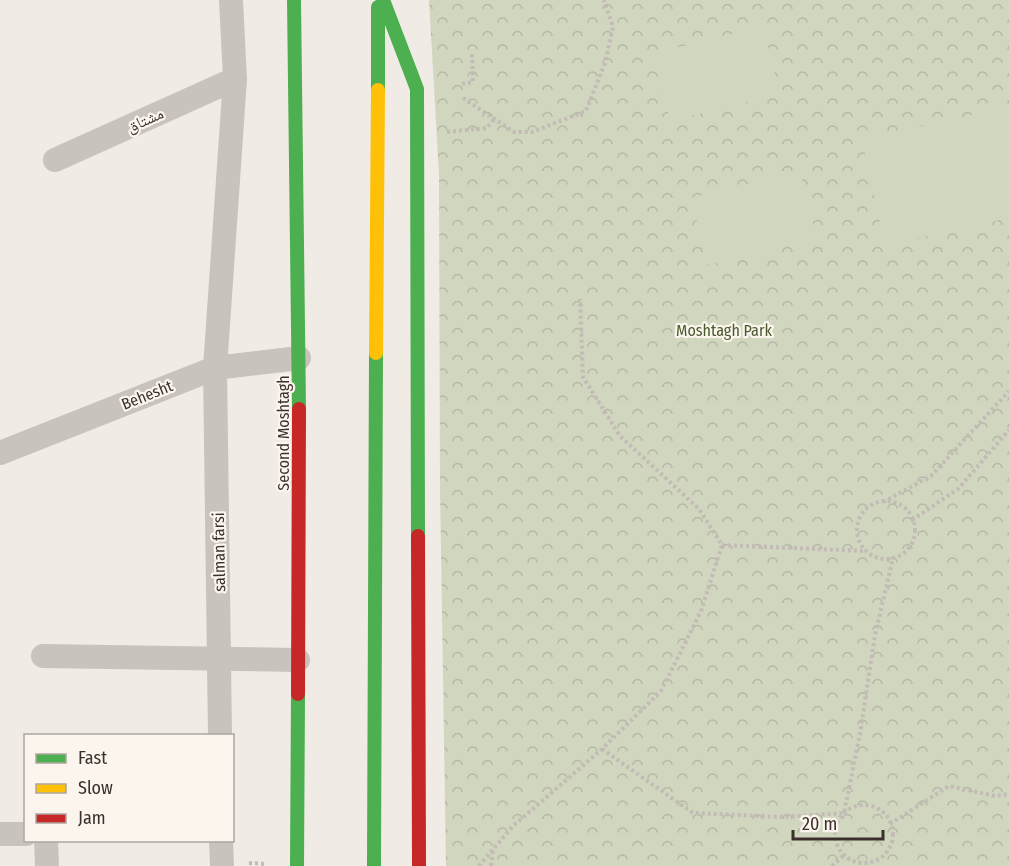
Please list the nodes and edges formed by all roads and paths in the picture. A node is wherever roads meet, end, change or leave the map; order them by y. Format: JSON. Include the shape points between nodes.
{"nodes":[{"id":1,"x":231,"y":0,"type":"edge"},
{"id":2,"x":294,"y":0,"type":"edge"},
{"id":3,"x":378,"y":0,"type":"edge"},
{"id":4,"x":383,"y":0,"type":"edge"},
{"id":5,"x":604,"y":0,"type":"edge"},
{"id":6,"x":472,"y":52,"type":"dead end"},
{"id":7,"x":235,"y":79,"type":"junction"},
{"id":8,"x":462,"y":84,"type":"dead end"},
{"id":9,"x":463,"y":99,"type":"dead end"},
{"id":10,"x":495,"y":118,"type":"junction"},
{"id":11,"x":463,"y":131,"type":"dead end"},
{"id":12,"x":55,"y":160,"type":"dead end"},
{"id":13,"x":580,"y":299,"type":"dead end"},
{"id":14,"x":300,"y":358,"type":"junction"},
{"id":15,"x":215,"y":368,"type":"junction"},
{"id":16,"x":1009,"y":391,"type":"edge"},
{"id":17,"x":1009,"y":429,"type":"edge"},
{"id":18,"x":0,"y":453,"type":"edge"},
{"id":19,"x":883,"y":501,"type":"junction"},
{"id":20,"x":912,"y":520,"type":"junction"},
{"id":21,"x":722,"y":545,"type":"junction"},
{"id":22,"x":866,"y":551,"type":"junction"},
{"id":23,"x":893,"y":558,"type":"junction"},
{"id":24,"x":43,"y":656,"type":"dead end"},
{"id":25,"x":220,"y":658,"type":"junction"},
{"id":26,"x":298,"y":660,"type":"junction"},
{"id":27,"x":220,"y":734,"type":"edge"},
{"id":28,"x":602,"y":749,"type":"junction"},
{"id":29,"x":1009,"y":794,"type":"edge"},
{"id":30,"x":844,"y":813,"type":"junction"},
{"id":31,"x":890,"y":824,"type":"junction"},
{"id":32,"x":0,"y":834,"type":"edge"},
{"id":33,"x":24,"y":834,"type":"edge"},
{"id":34,"x":46,"y":842,"type":"edge"},
{"id":35,"x":493,"y":849,"type":"junction"},
{"id":36,"x":844,"y":855,"type":"junction"},
{"id":37,"x":222,"y":857,"type":"edge"},
{"id":38,"x":869,"y":864,"type":"edge"},
{"id":39,"x":297,"y":865,"type":"edge"},
{"id":40,"x":47,"y":866,"type":"edge"},
{"id":41,"x":374,"y":866,"type":"edge"},
{"id":42,"x":419,"y":866,"type":"edge"},
{"id":43,"x":479,"y":866,"type":"edge"},
{"id":44,"x":491,"y":866,"type":"edge"},
{"id":45,"x":832,"y":866,"type":"edge"}],
"edges":[{"from":1,"to":7,"type":"street","name":"salman farsi"},
{"from":2,"to":14,"type":"main road","name":"Second Moshtagh"},
{"from":3,"to":41,"type":"main road"},
{"from":4,"to":42,"type":"main road","via":[[417,88]]},
{"from":5,"to":10,"type":"path","via":[[613,27],[605,63],[586,111],[532,132],[514,132]]},
{"from":6,"to":8,"type":"path","via":[[473,81]]},
{"from":7,"to":12,"type":"street","name":"مشتاق"},
{"from":7,"to":15,"type":"street","name":"salman farsi"},
{"from":9,"to":10,"type":"path"},
{"from":10,"to":11,"type":"path","via":[[487,128]]},
{"from":13,"to":21,"type":"path","via":[[583,377],[620,436],[699,509]]},
{"from":14,"to":15,"type":"street","name":"Behesht"},
{"from":14,"to":26,"type":"main road","name":"Second Moshtagh"},
{"from":15,"to":18,"type":"street","name":"Behesht"},
{"from":15,"to":25,"type":"street","name":"salman farsi"},
{"from":16,"to":19,"type":"path","via":[[931,476]]},
{"from":17,"to":20,"type":"path","via":[[958,489]]},
{"from":19,"to":20,"type":"path","via":[[901,506]]},
{"from":19,"to":22,"type":"path","via":[[866,509],[857,524],[857,534]]},
{"from":20,"to":23,"type":"path","via":[[909,548]]},
{"from":21,"to":22,"type":"path"},
{"from":21,"to":28,"type":"path","via":[[701,611],[662,691]]},
{"from":22,"to":23,"type":"path","via":[[883,560]]},
{"from":23,"to":30,"type":"path","via":[[875,635]]},
{"from":24,"to":25,"type":"street"},
{"from":25,"to":26,"type":"street"},
{"from":25,"to":27,"type":"street","name":"salman farsi"},
{"from":26,"to":39,"type":"main road","name":"Second Moshtagh"},
{"from":28,"to":30,"type":"path","via":[[693,813],[783,817]]},
{"from":28,"to":35,"type":"path","via":[[512,827]]},
{"from":29,"to":31,"type":"path","via":[[995,796],[949,786]]},
{"from":30,"to":31,"type":"path","via":[[870,806],[886,816]]},
{"from":30,"to":36,"type":"path","via":[[835,829]]},
{"from":31,"to":38,"type":"path","via":[[887,851]]},
{"from":32,"to":33,"type":"street"},
{"from":34,"to":40,"type":"street"},
{"from":35,"to":43,"type":"path"},
{"from":35,"to":44,"type":"path"},
{"from":36,"to":38,"type":"path"},
{"from":36,"to":45,"type":"path"},
{"from":37,"to":39,"type":"path"}]}
